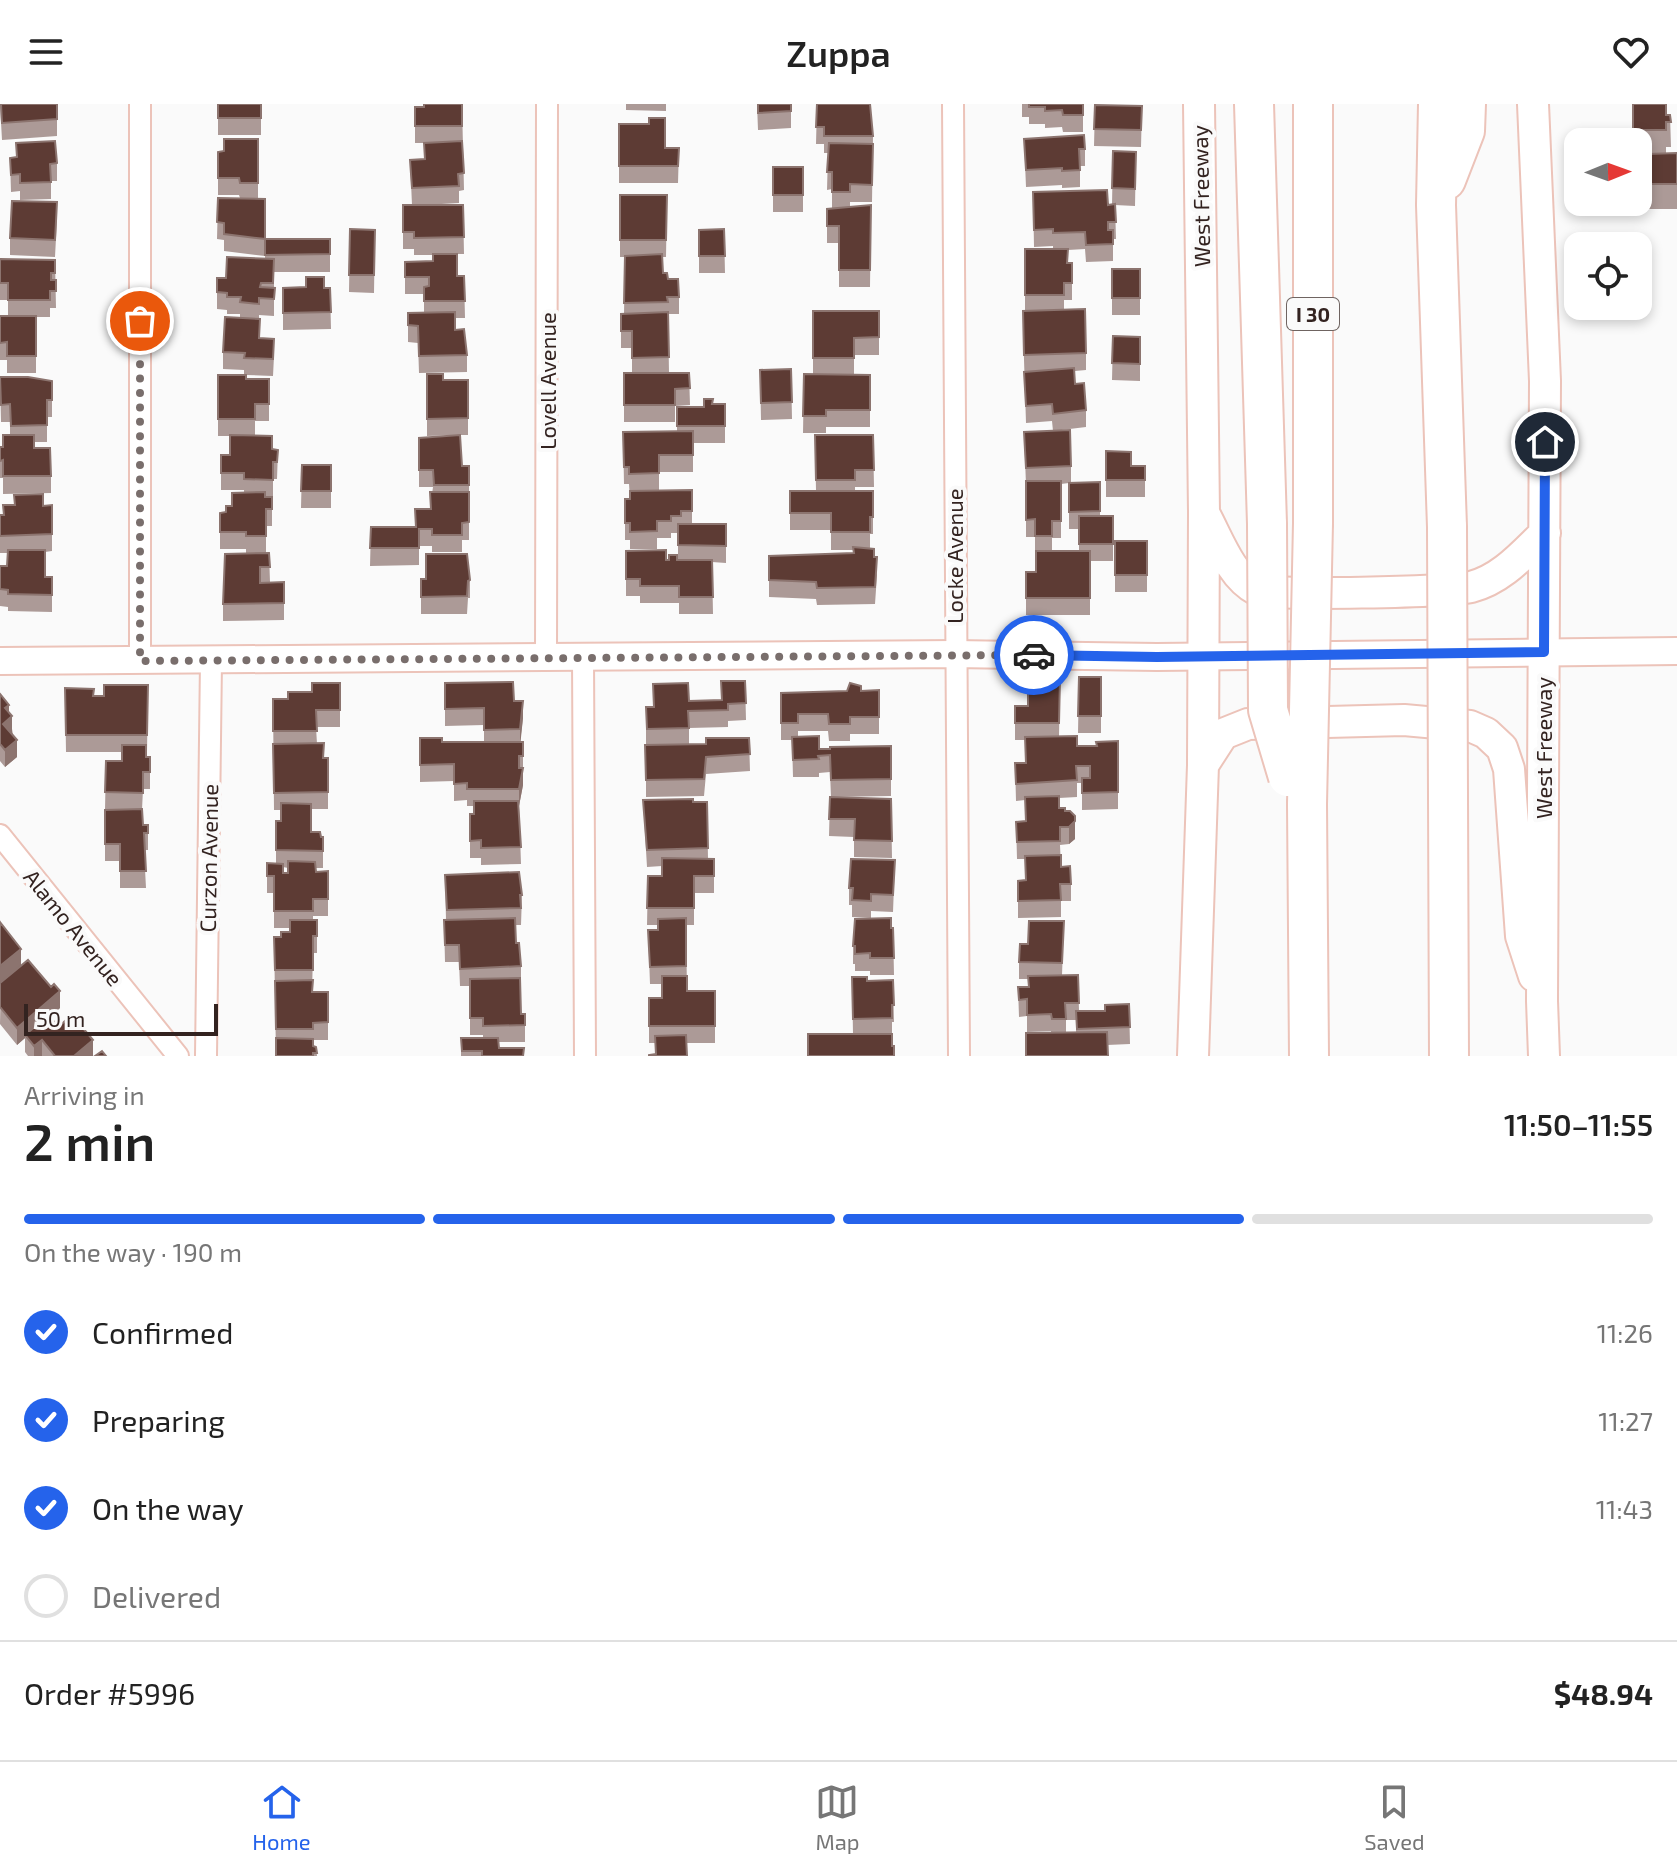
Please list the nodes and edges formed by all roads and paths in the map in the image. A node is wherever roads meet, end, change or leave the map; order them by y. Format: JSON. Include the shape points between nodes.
{"nodes":[{"id":1,"x":140,"y":104,"type":"edge"},
{"id":2,"x":547,"y":104,"type":"edge"},
{"id":3,"x":953,"y":104,"type":"edge"},
{"id":4,"x":1199,"y":104,"type":"edge"},
{"id":5,"x":1254,"y":104,"type":"edge"},
{"id":6,"x":1313,"y":104,"type":"edge"},
{"id":7,"x":1438,"y":104,"type":"edge"},
{"id":8,"x":1466,"y":104,"type":"edge"},
{"id":9,"x":1533,"y":104,"type":"edge"},
{"id":10,"x":1436,"y":205,"type":"junction"},
{"id":11,"x":1204,"y":513,"type":"junction"},
{"id":12,"x":1545,"y":533,"type":"junction"},
{"id":13,"x":1677,"y":651,"type":"edge"},
{"id":14,"x":1544,"y":652,"type":"junction"},
{"id":15,"x":955,"y":654,"type":"junction"},
{"id":16,"x":1203,"y":656,"type":"junction"},
{"id":17,"x":546,"y":657,"type":"junction"},
{"id":18,"x":583,"y":657,"type":"junction"},
{"id":19,"x":0,"y":661,"type":"edge"},
{"id":20,"x":140,"y":661,"type":"junction"},
{"id":21,"x":211,"y":661,"type":"junction"},
{"id":22,"x":1203,"y":765,"type":"junction"},
{"id":23,"x":1301,"y":805,"type":"junction"},
{"id":24,"x":0,"y":835,"type":"edge"},
{"id":25,"x":1542,"y":1001,"type":"junction"},
{"id":26,"x":178,"y":1056,"type":"edge"},
{"id":27,"x":206,"y":1056,"type":"edge"},
{"id":28,"x":585,"y":1056,"type":"edge"},
{"id":29,"x":959,"y":1056,"type":"edge"},
{"id":30,"x":1193,"y":1056,"type":"edge"},
{"id":31,"x":1309,"y":1056,"type":"edge"},
{"id":32,"x":1449,"y":1056,"type":"edge"},
{"id":33,"x":1544,"y":1056,"type":"edge"}],
"edges":[{"from":1,"to":20,"type":"street"},
{"from":2,"to":17,"type":"street","name":"Lovell Avenue"},
{"from":3,"to":15,"type":"street","name":"Locke Avenue"},
{"from":4,"to":11,"type":"main road","name":"West Freeway"},
{"from":5,"to":23,"type":"highway","bridge":true,"via":[[1268,710]]},
{"from":6,"to":23,"type":"highway","number":"I 30","bridge":true,"via":[[1313,523]]},
{"from":7,"to":10,"type":"highway"},
{"from":8,"to":10,"type":"highway","via":[[1465,131]]},
{"from":9,"to":12,"type":"main road","name":"West Freeway","via":[[1545,381]]},
{"from":10,"to":32,"type":"highway","bridge":true,"via":[[1447,527]]},
{"from":11,"to":12,"type":"main road","via":[[1241,578],[1259,592],[1471,587],[1504,572]]},
{"from":11,"to":16,"type":"main road","name":"West Freeway"},
{"from":12,"to":14,"type":"main road","name":"West Freeway"},
{"from":13,"to":14,"type":"street"},
{"from":14,"to":16,"type":"street"},
{"from":14,"to":25,"type":"main road","name":"West Freeway"},
{"from":15,"to":16,"type":"street"},
{"from":15,"to":18,"type":"street"},
{"from":15,"to":29,"type":"street","name":"Locke Avenue"},
{"from":16,"to":22,"type":"main road","name":"West Freeway"},
{"from":17,"to":18,"type":"street"},
{"from":17,"to":21,"type":"street"},
{"from":18,"to":28,"type":"street"},
{"from":19,"to":20,"type":"street"},
{"from":20,"to":21,"type":"street"},
{"from":21,"to":27,"type":"street","name":"Curzon Avenue"},
{"from":22,"to":25,"type":"main road","via":[[1223,734],[1248,724],[1404,720],[1470,726],[1486,733],[1502,748],[1509,769],[1521,936]]},
{"from":22,"to":30,"type":"main road","name":"West Freeway"},
{"from":23,"to":31,"type":"highway","number":"I 30"},
{"from":24,"to":26,"type":"street","name":"Alamo Avenue"},
{"from":25,"to":33,"type":"main road","name":"West Freeway"}]}
